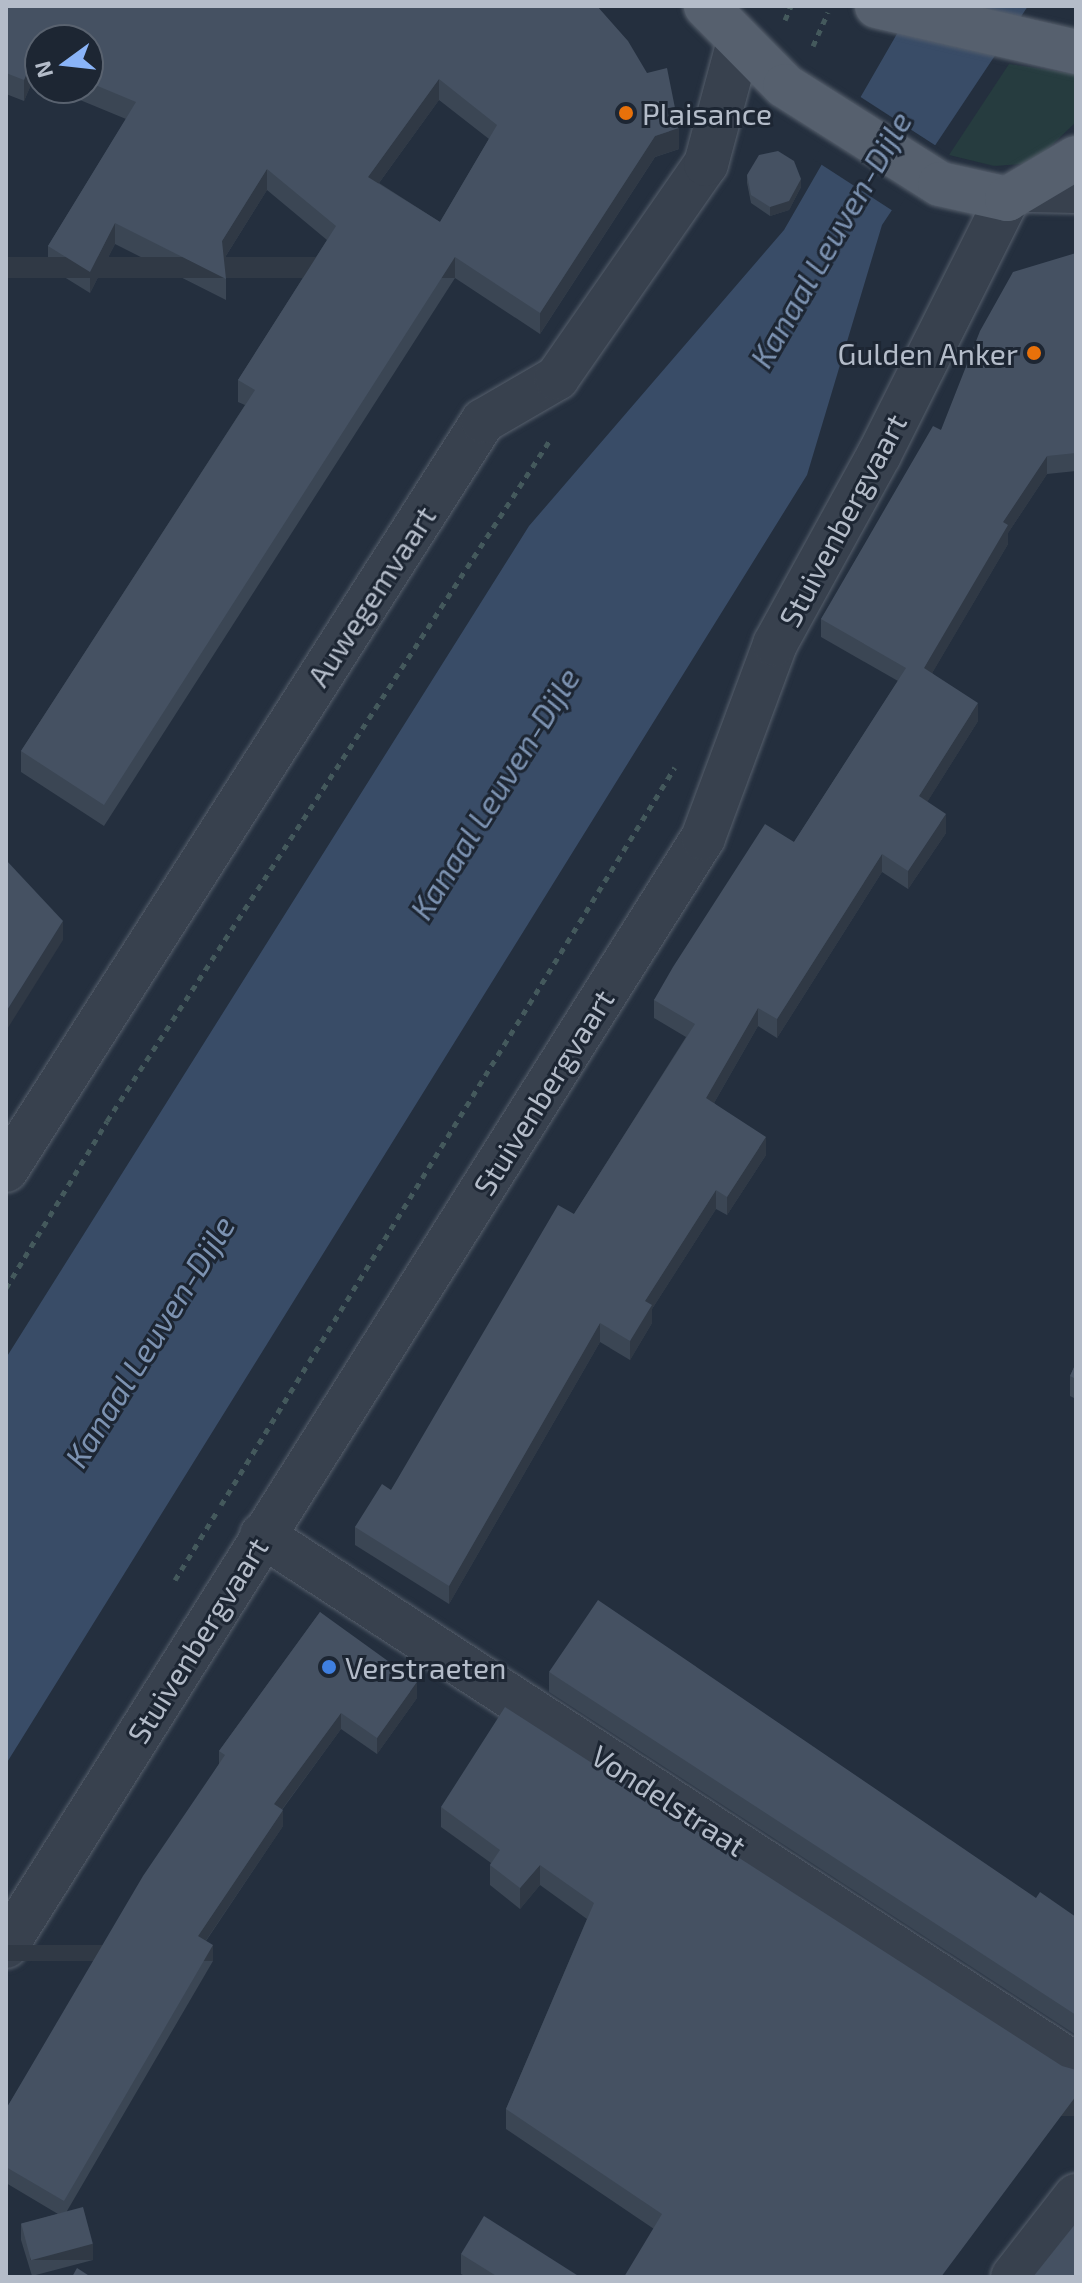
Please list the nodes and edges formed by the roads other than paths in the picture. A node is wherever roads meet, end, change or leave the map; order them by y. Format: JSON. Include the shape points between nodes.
{"nodes":[{"id":1,"x":706,"y":6,"type":"edge"},
{"id":2,"x":877,"y":6,"type":"edge"},
{"id":3,"x":739,"y":42,"type":"junction"},
{"id":4,"x":1076,"y":52,"type":"edge"},
{"id":5,"x":1076,"y":158,"type":"edge"},
{"id":6,"x":1076,"y":191,"type":"edge"},
{"id":7,"x":1017,"y":194,"type":"junction"},
{"id":8,"x":13,"y":1140,"type":"edge"},
{"id":9,"x":262,"y":1535,"type":"junction"},
{"id":10,"x":6,"y":1946,"type":"edge"},
{"id":11,"x":1076,"y":2065,"type":"edge"},
{"id":12,"x":1076,"y":2196,"type":"edge"},
{"id":13,"x":1013,"y":2277,"type":"edge"}],
"edges":[{"from":1,"to":3,"type":"main road"},
{"from":2,"to":4,"type":"main road"},
{"from":3,"to":7,"type":"main road","via":[[810,103],[940,184]]},
{"from":3,"to":8,"type":"street","name":"Auwegemvaart","via":[[706,164],[557,378],[483,421]]},
{"from":5,"to":7,"type":"main road"},
{"from":6,"to":7,"type":"street"},
{"from":7,"to":9,"type":"street","name":"Stuivenbergvaart","via":[[775,644],[703,838]]},
{"from":9,"to":10,"type":"street","name":"Stuivenbergvaart"},
{"from":9,"to":11,"type":"street","name":"Vondelstraat"},
{"from":12,"to":13,"type":"street"}]}
